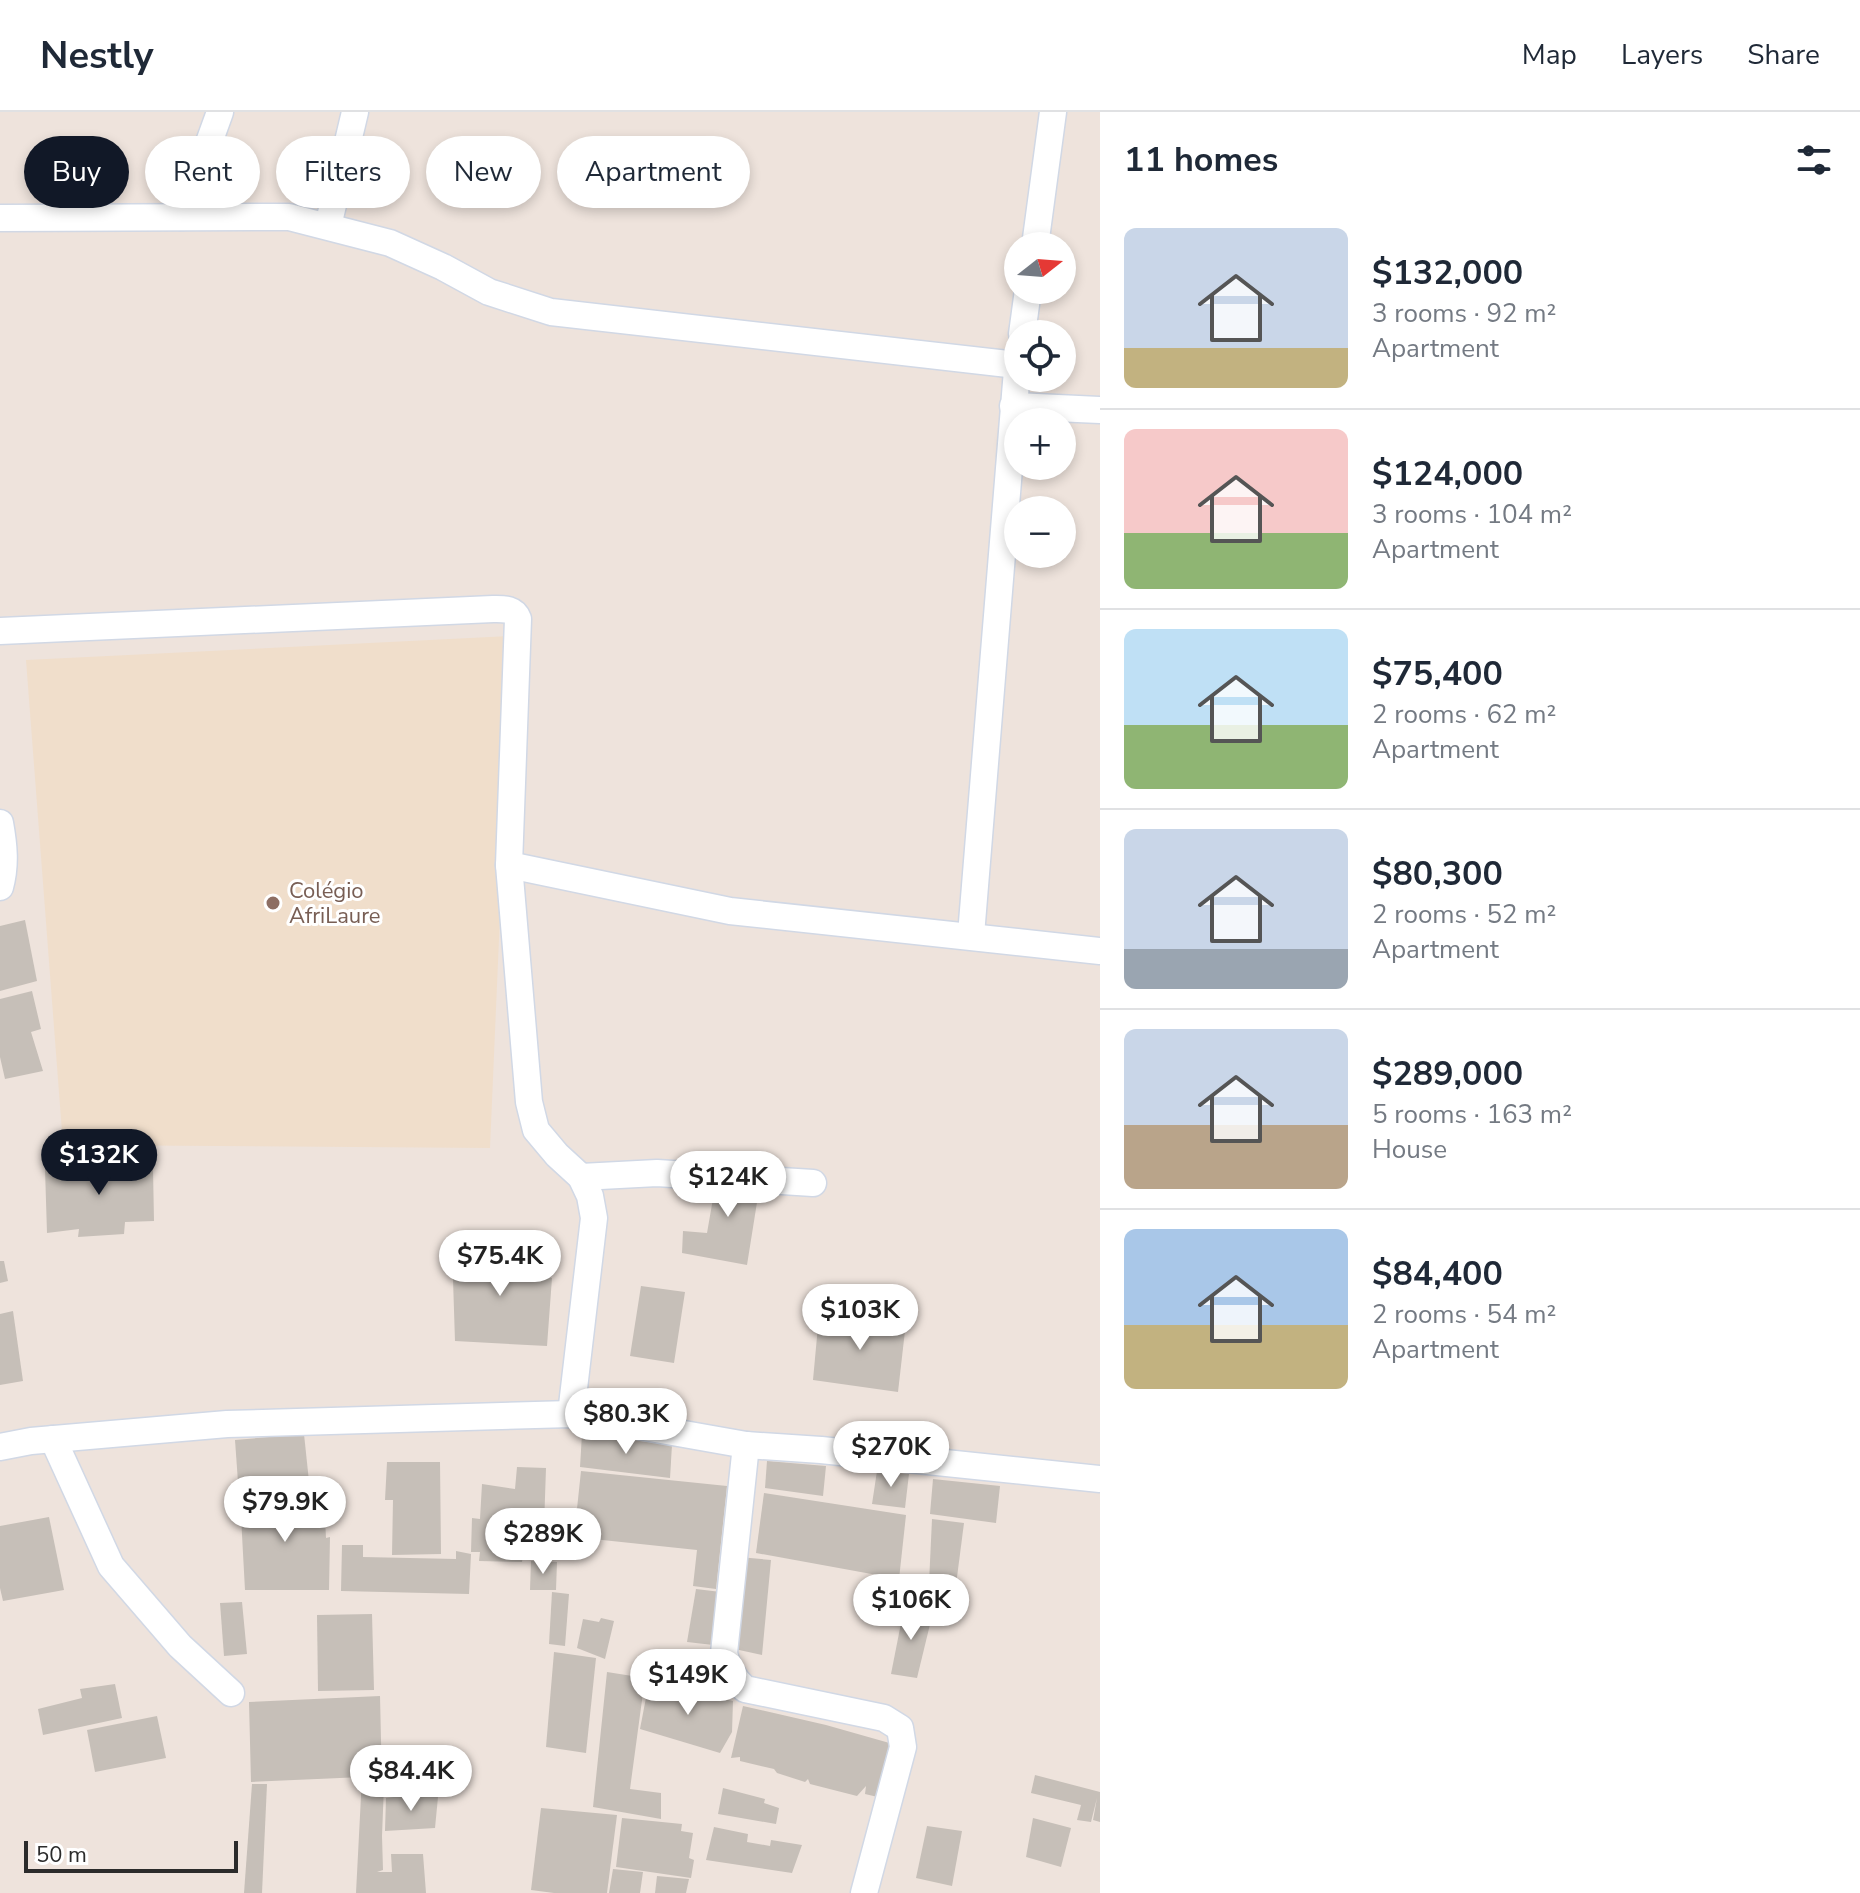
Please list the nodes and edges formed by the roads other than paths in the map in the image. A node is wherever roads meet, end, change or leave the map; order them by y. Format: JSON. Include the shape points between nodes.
{"nodes":[{"id":1,"x":220,"y":112,"type":"edge"},
{"id":2,"x":355,"y":112,"type":"edge"},
{"id":3,"x":1053,"y":112,"type":"edge"},
{"id":4,"x":182,"y":217,"type":"junction"},
{"id":5,"x":0,"y":218,"type":"edge"},
{"id":6,"x":328,"y":226,"type":"junction"},
{"id":7,"x":1037,"y":232,"type":"edge"},
{"id":8,"x":1004,"y":364,"type":"edge"},
{"id":9,"x":1014,"y":392,"type":"edge"},
{"id":10,"x":1013,"y":406,"type":"junction"},
{"id":11,"x":1100,"y":410,"type":"edge"},
{"id":12,"x":0,"y":631,"type":"edge"},
{"id":13,"x":0,"y":823,"type":"edge"},
{"id":14,"x":509,"y":865,"type":"junction"},
{"id":15,"x":0,"y":887,"type":"edge"},
{"id":16,"x":971,"y":935,"type":"junction"},
{"id":17,"x":1100,"y":951,"type":"edge"},
{"id":18,"x":581,"y":1177,"type":"junction"},
{"id":19,"x":813,"y":1183,"type":"dead end"},
{"id":20,"x":571,"y":1414,"type":"junction"},
{"id":21,"x":53,"y":1439,"type":"junction"},
{"id":22,"x":746,"y":1445,"type":"junction"},
{"id":23,"x":0,"y":1447,"type":"edge"},
{"id":24,"x":1100,"y":1479,"type":"edge"},
{"id":25,"x":231,"y":1693,"type":"dead end"},
{"id":26,"x":864,"y":1893,"type":"edge"}],
"edges":[{"from":1,"to":4,"type":"street"},
{"from":2,"to":6,"type":"street"},
{"from":3,"to":7,"type":"street"},
{"from":4,"to":5,"type":"street"},
{"from":4,"to":6,"type":"street","via":[[289,217]]},
{"from":6,"to":8,"type":"street","via":[[390,243],[489,292],[551,312]]},
{"from":9,"to":10,"type":"street"},
{"from":10,"to":11,"type":"street"},
{"from":10,"to":16,"type":"street"},
{"from":12,"to":14,"type":"street","via":[[508,609],[518,619]]},
{"from":13,"to":15,"type":"street"},
{"from":14,"to":16,"type":"street","via":[[730,911]]},
{"from":14,"to":18,"type":"street","via":[[529,1102],[536,1130]]},
{"from":16,"to":17,"type":"street"},
{"from":18,"to":19,"type":"street","via":[[657,1173]]},
{"from":18,"to":20,"type":"street","via":[[594,1218]]},
{"from":20,"to":21,"type":"street","via":[[227,1424]]},
{"from":20,"to":22,"type":"street"},
{"from":21,"to":23,"type":"street"},
{"from":21,"to":25,"type":"street","via":[[111,1566],[180,1646]]},
{"from":22,"to":24,"type":"street"},
{"from":22,"to":26,"type":"street","via":[[724,1653],[731,1672],[745,1689],[884,1718],[900,1728],[903,1747]]}]}
